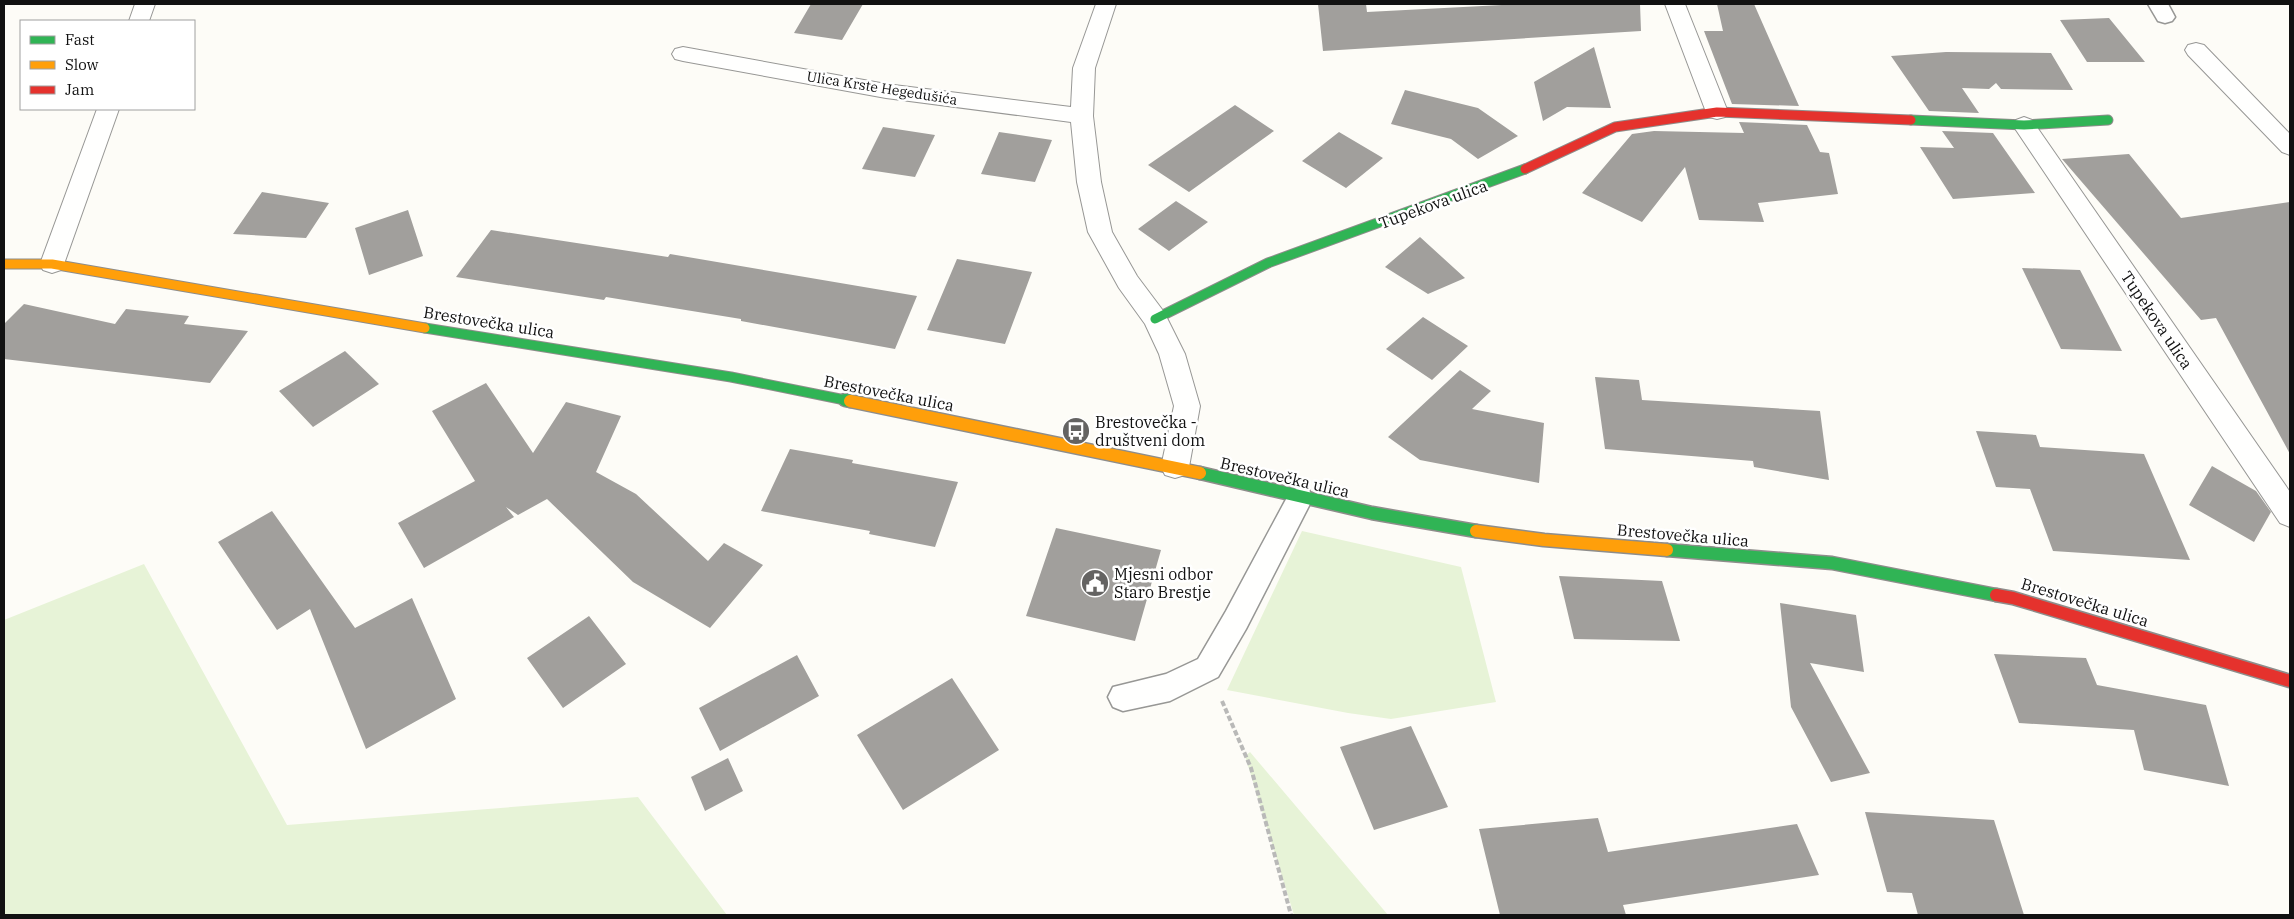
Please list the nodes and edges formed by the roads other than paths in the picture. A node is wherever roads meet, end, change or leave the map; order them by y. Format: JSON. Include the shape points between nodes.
{"nodes":[{"id":1,"x":145,"y":4,"type":"edge"},
{"id":2,"x":1106,"y":4,"type":"edge"},
{"id":3,"x":1675,"y":4,"type":"edge"},
{"id":4,"x":139,"y":20,"type":"edge"},
{"id":5,"x":2196,"y":50,"type":"dead end"},
{"id":6,"x":683,"y":54,"type":"dead end"},
{"id":7,"x":108,"y":110,"type":"edge"},
{"id":8,"x":1717,"y":112,"type":"junction"},
{"id":9,"x":1082,"y":116,"type":"junction"},
{"id":10,"x":2108,"y":120,"type":"dead end"},
{"id":11,"x":2024,"y":125,"type":"junction"},
{"id":12,"x":2290,"y":147,"type":"edge"},
{"id":13,"x":4,"y":264,"type":"edge"},
{"id":14,"x":52,"y":264,"type":"junction"},
{"id":15,"x":1154,"y":319,"type":"junction"},
{"id":16,"x":1175,"y":467,"type":"junction"},
{"id":17,"x":1300,"y":498,"type":"junction"},
{"id":18,"x":2290,"y":515,"type":"edge"},
{"id":19,"x":2290,"y":681,"type":"edge"},
{"id":20,"x":1123,"y":696,"type":"dead end"}],
"edges":[{"from":1,"to":4,"type":"street"},
{"from":2,"to":9,"type":"street","via":[[1084,68]]},
{"from":3,"to":8,"type":"street"},
{"from":5,"to":12,"type":"street"},
{"from":6,"to":9,"type":"street","name":"Ulica Krste Hegedušića","via":[[886,91]]},
{"from":7,"to":14,"type":"street"},
{"from":8,"to":11,"type":"street","name":"Tupekova ulica"},
{"from":8,"to":15,"type":"street","name":"Tupekova ulica","via":[[1615,127],[1513,175],[1268,263]]},
{"from":9,"to":15,"type":"street","via":[[1089,182],[1100,232],[1128,282]]},
{"from":10,"to":11,"type":"street","name":"Tupekova ulica"},
{"from":11,"to":18,"type":"street","name":"Tupekova ulica"},
{"from":13,"to":14,"type":"street","name":"Brestovečka ulica"},
{"from":14,"to":16,"type":"street","name":"Brestovečka ulica","via":[[731,377]]},
{"from":15,"to":16,"type":"street","via":[[1172,354],[1187,406]]},
{"from":16,"to":17,"type":"street","name":"Brestovečka ulica"},
{"from":17,"to":19,"type":"street","name":"Brestovečka ulica","via":[[1421,524],[1544,540],[1832,563],[2013,598]]},
{"from":17,"to":20,"type":"lane","via":[[1208,668],[1170,687]]}]}
